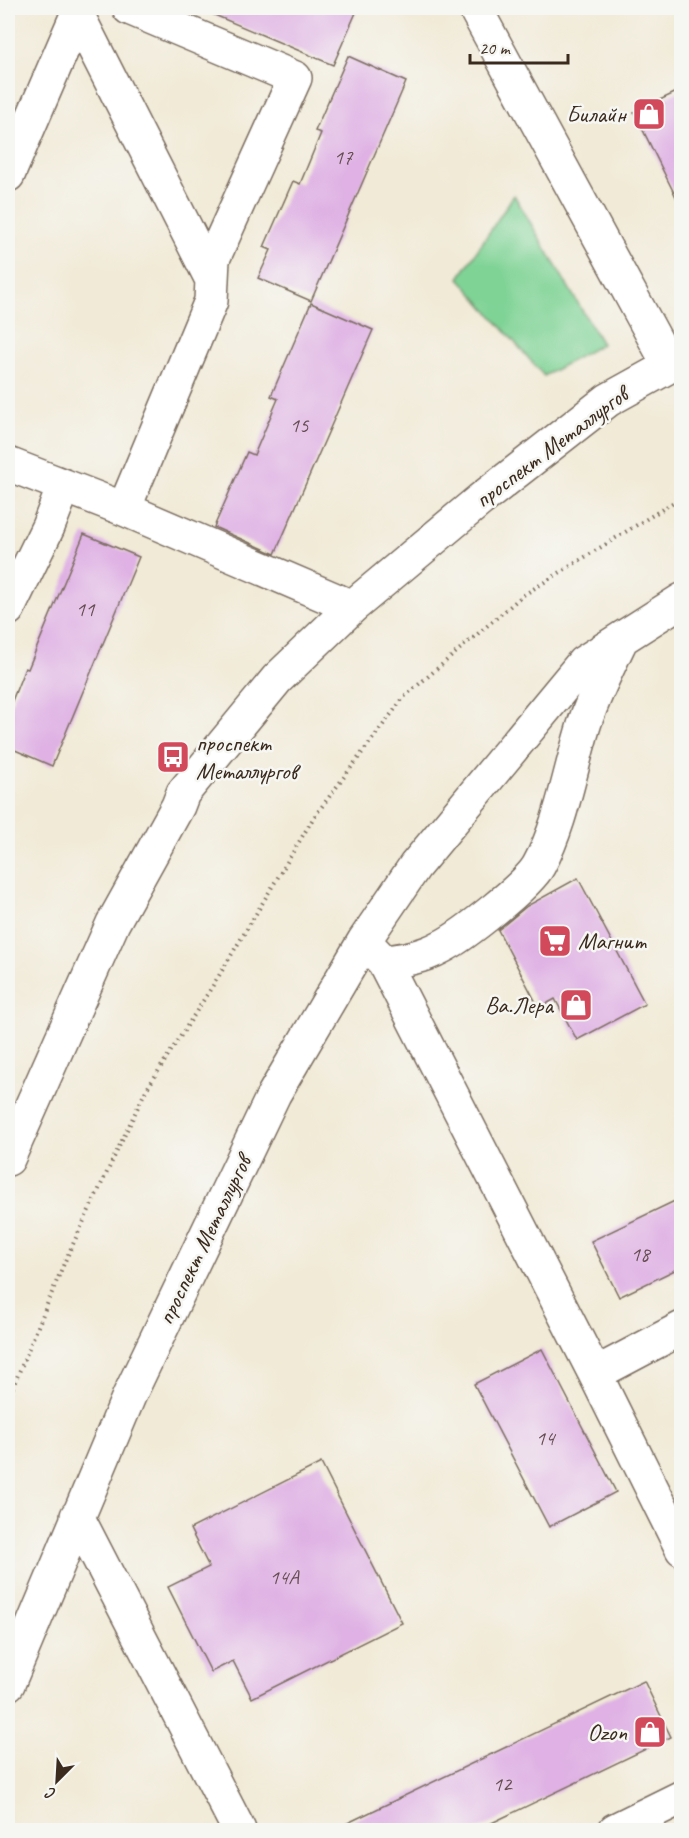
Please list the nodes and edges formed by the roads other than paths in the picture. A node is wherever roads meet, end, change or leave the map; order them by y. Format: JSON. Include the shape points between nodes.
{"nodes":[{"id":1,"x":129,"y":8,"type":"edge"},
{"id":2,"x":475,"y":8,"type":"edge"},
{"id":3,"x":78,"y":11,"type":"edge"},
{"id":4,"x":8,"y":175,"type":"edge"},
{"id":5,"x":212,"y":280,"type":"junction"},
{"id":6,"x":675,"y":362,"type":"edge"},
{"id":7,"x":8,"y":464,"type":"edge"},
{"id":8,"x":64,"y":486,"type":"junction"},
{"id":9,"x":124,"y":509,"type":"junction"},
{"id":10,"x":681,"y":600,"type":"edge"},
{"id":11,"x":352,"y":607,"type":"junction"},
{"id":12,"x":8,"y":609,"type":"edge"},
{"id":13,"x":622,"y":638,"type":"junction"},
{"id":14,"x":374,"y":951,"type":"junction"},
{"id":15,"x":8,"y":1159,"type":"edge"},
{"id":16,"x":681,"y":1328,"type":"edge"},
{"id":17,"x":595,"y":1374,"type":"junction"},
{"id":18,"x":77,"y":1516,"type":"junction"},
{"id":19,"x":681,"y":1549,"type":"edge"},
{"id":20,"x":11,"y":1667,"type":"edge"},
{"id":21,"x":681,"y":1797,"type":"edge"},
{"id":22,"x":239,"y":1830,"type":"edge"},
{"id":23,"x":615,"y":1830,"type":"edge"}],
"edges":[{"from":1,"to":5,"type":"street","via":[[295,78],[213,259]]},
{"from":2,"to":6,"type":"street"},
{"from":3,"to":4,"type":"street"},
{"from":3,"to":5,"type":"street"},
{"from":5,"to":9,"type":"street","via":[[211,301]]},
{"from":6,"to":11,"type":"street","name":"проспект Металлургов","via":[[608,400]]},
{"from":7,"to":8,"type":"street"},
{"from":8,"to":9,"type":"street"},
{"from":8,"to":12,"type":"street"},
{"from":9,"to":11,"type":"street"},
{"from":10,"to":13,"type":"street","name":"проспект Металлургов"},
{"from":11,"to":15,"type":"street","name":"проспект Металлургов","via":[[277,679],[183,793],[112,923]]},
{"from":13,"to":14,"type":"street","name":"проспект Металлургов","via":[[583,663],[415,866]]},
{"from":13,"to":14,"type":"street","via":[[597,689],[562,805],[538,867],[510,896],[442,947],[412,959]]},
{"from":14,"to":17,"type":"street"},
{"from":14,"to":18,"type":"street","name":"проспект Металлургов","via":[[274,1094],[129,1396]]},
{"from":16,"to":17,"type":"street"},
{"from":17,"to":19,"type":"street"},
{"from":18,"to":20,"type":"street","name":"проспект Металлургов"},
{"from":18,"to":22,"type":"street"},
{"from":21,"to":23,"type":"street"}]}
